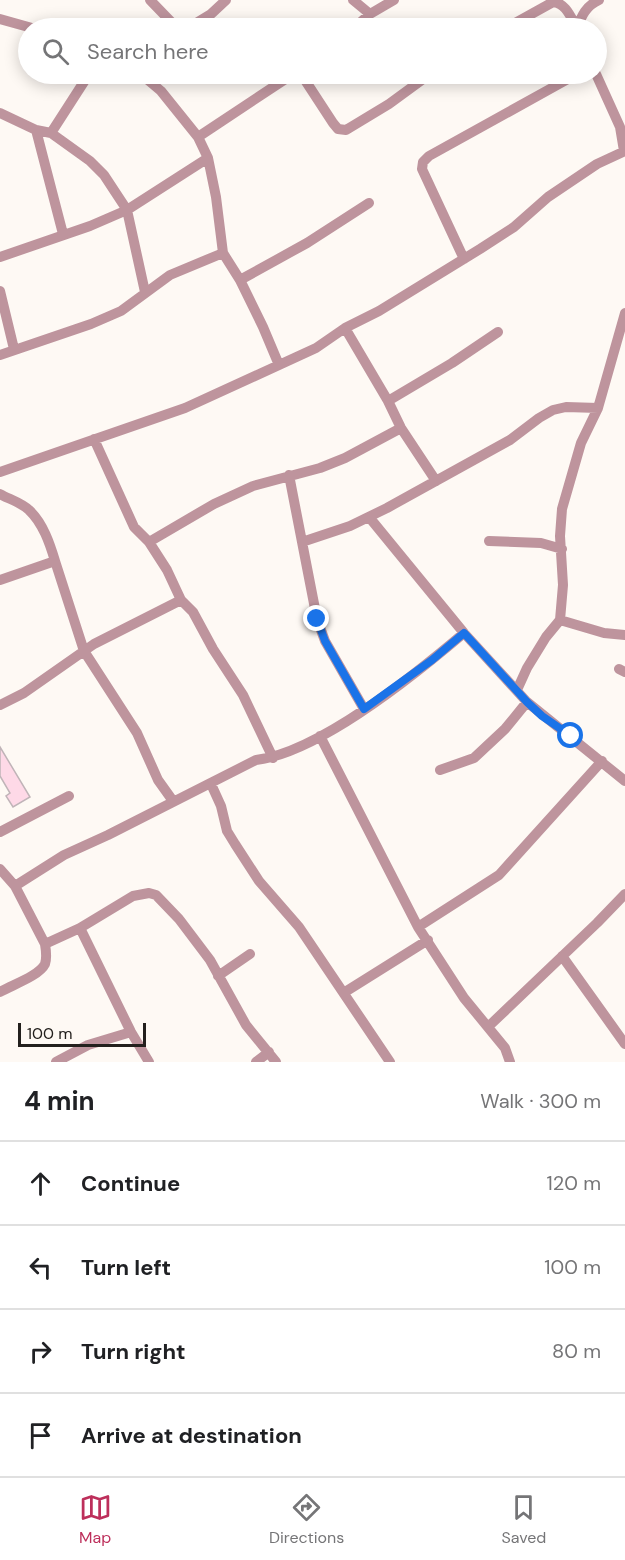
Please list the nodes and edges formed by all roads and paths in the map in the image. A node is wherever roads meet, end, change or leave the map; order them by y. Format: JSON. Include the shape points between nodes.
{"nodes":[{"id":1,"x":150,"y":0,"type":"edge"},
{"id":2,"x":226,"y":0,"type":"edge"},
{"id":3,"x":353,"y":0,"type":"edge"},
{"id":4,"x":394,"y":0,"type":"edge"},
{"id":5,"x":599,"y":0,"type":"edge"},
{"id":6,"x":370,"y":15,"type":"junction"},
{"id":7,"x":167,"y":18,"type":"edge"},
{"id":8,"x":204,"y":18,"type":"edge"},
{"id":9,"x":366,"y":18,"type":"edge"},
{"id":10,"x":524,"y":18,"type":"edge"},
{"id":11,"x":571,"y":18,"type":"edge"},
{"id":12,"x":581,"y":18,"type":"edge"},
{"id":13,"x":0,"y":19,"type":"edge"},
{"id":14,"x":18,"y":24,"type":"edge"},
{"id":15,"x":83,"y":84,"type":"edge"},
{"id":16,"x":156,"y":84,"type":"edge"},
{"id":17,"x":278,"y":84,"type":"edge"},
{"id":18,"x":308,"y":84,"type":"edge"},
{"id":19,"x":416,"y":84,"type":"edge"},
{"id":20,"x":559,"y":84,"type":"edge"},
{"id":21,"x":601,"y":84,"type":"edge"},
{"id":22,"x":0,"y":113,"type":"edge"},
{"id":23,"x":36,"y":130,"type":"junction"},
{"id":24,"x":51,"y":133,"type":"junction"},
{"id":25,"x":198,"y":137,"type":"junction"},
{"id":26,"x":625,"y":151,"type":"edge"},
{"id":27,"x":208,"y":158,"type":"junction"},
{"id":28,"x":369,"y":203,"type":"dead end"},
{"id":29,"x":127,"y":210,"type":"junction"},
{"id":30,"x":63,"y":234,"type":"junction"},
{"id":31,"x":223,"y":253,"type":"junction"},
{"id":32,"x":0,"y":257,"type":"edge"},
{"id":33,"x":464,"y":259,"type":"junction"},
{"id":34,"x":240,"y":280,"type":"junction"},
{"id":35,"x":0,"y":291,"type":"edge"},
{"id":36,"x":145,"y":292,"type":"junction"},
{"id":37,"x":625,"y":313,"type":"edge"},
{"id":38,"x":345,"y":328,"type":"junction"},
{"id":39,"x":498,"y":332,"type":"dead end"},
{"id":40,"x":14,"y":349,"type":"junction"},
{"id":41,"x":0,"y":355,"type":"edge"},
{"id":42,"x":279,"y":365,"type":"junction"},
{"id":43,"x":388,"y":401,"type":"junction"},
{"id":44,"x":598,"y":408,"type":"junction"},
{"id":45,"x":400,"y":428,"type":"junction"},
{"id":46,"x":94,"y":439,"type":"junction"},
{"id":47,"x":0,"y":472,"type":"edge"},
{"id":48,"x":290,"y":475,"type":"junction"},
{"id":49,"x":436,"y":481,"type":"junction"},
{"id":50,"x":0,"y":494,"type":"edge"},
{"id":51,"x":369,"y":517,"type":"junction"},
{"id":52,"x":489,"y":541,"type":"dead end"},
{"id":53,"x":149,"y":542,"type":"junction"},
{"id":54,"x":303,"y":542,"type":"junction"},
{"id":55,"x":562,"y":549,"type":"junction"},
{"id":56,"x":55,"y":561,"type":"junction"},
{"id":57,"x":0,"y":580,"type":"edge"},
{"id":58,"x":181,"y":600,"type":"junction"},
{"id":59,"x":560,"y":620,"type":"junction"},
{"id":60,"x":464,"y":633,"type":"junction"},
{"id":61,"x":625,"y":635,"type":"edge"},
{"id":62,"x":84,"y":651,"type":"junction"},
{"id":63,"x":517,"y":690,"type":"junction"},
{"id":64,"x":527,"y":702,"type":"junction"},
{"id":65,"x":0,"y":705,"type":"edge"},
{"id":66,"x":364,"y":709,"type":"junction"},
{"id":67,"x":320,"y":736,"type":"junction"},
{"id":68,"x":273,"y":758,"type":"junction"},
{"id":69,"x":602,"y":761,"type":"junction"},
{"id":70,"x":440,"y":770,"type":"dead end"},
{"id":71,"x":625,"y":781,"type":"edge"},
{"id":72,"x":211,"y":784,"type":"junction"},
{"id":73,"x":69,"y":796,"type":"dead end"},
{"id":74,"x":173,"y":801,"type":"junction"},
{"id":75,"x":0,"y":832,"type":"edge"},
{"id":76,"x":0,"y":868,"type":"edge"},
{"id":77,"x":15,"y":886,"type":"junction"},
{"id":78,"x":625,"y":894,"type":"edge"},
{"id":79,"x":418,"y":927,"type":"junction"},
{"id":80,"x":81,"y":928,"type":"junction"},
{"id":81,"x":428,"y":940,"type":"junction"},
{"id":82,"x":45,"y":944,"type":"junction"},
{"id":83,"x":250,"y":954,"type":"dead end"},
{"id":84,"x":562,"y":956,"type":"junction"},
{"id":85,"x":218,"y":976,"type":"junction"},
{"id":86,"x":0,"y":992,"type":"edge"},
{"id":87,"x":345,"y":992,"type":"junction"},
{"id":88,"x":489,"y":1026,"type":"junction"},
{"id":89,"x":131,"y":1032,"type":"junction"},
{"id":90,"x":625,"y":1044,"type":"edge"},
{"id":91,"x":269,"y":1052,"type":"junction"},
{"id":92,"x":56,"y":1062,"type":"edge"},
{"id":93,"x":149,"y":1062,"type":"edge"},
{"id":94,"x":256,"y":1062,"type":"edge"},
{"id":95,"x":276,"y":1062,"type":"edge"},
{"id":96,"x":390,"y":1062,"type":"edge"},
{"id":97,"x":510,"y":1062,"type":"edge"}],
"edges":[{"from":1,"to":7,"type":"street"},
{"from":2,"to":8,"type":"street"},
{"from":3,"to":6,"type":"street"},
{"from":4,"to":6,"type":"street"},
{"from":5,"to":12,"type":"street","via":[[590,4]]},
{"from":6,"to":9,"type":"street"},
{"from":10,"to":11,"type":"street","via":[[553,2],[559,2]]},
{"from":13,"to":14,"type":"street"},
{"from":15,"to":24,"type":"street"},
{"from":16,"to":25,"type":"street"},
{"from":17,"to":25,"type":"street"},
{"from":18,"to":19,"type":"street","via":[[338,129],[346,130]]},
{"from":20,"to":33,"type":"street","via":[[423,162],[422,169]]},
{"from":21,"to":26,"type":"street","via":[[620,127]]},
{"from":22,"to":23,"type":"street"},
{"from":23,"to":24,"type":"street"},
{"from":23,"to":30,"type":"street"},
{"from":24,"to":29,"type":"street","via":[[104,175]]},
{"from":25,"to":27,"type":"street"},
{"from":26,"to":33,"type":"street","via":[[597,164],[548,197],[514,227]]},
{"from":27,"to":29,"type":"street"},
{"from":27,"to":31,"type":"street"},
{"from":28,"to":34,"type":"street"},
{"from":29,"to":30,"type":"street"},
{"from":29,"to":36,"type":"street"},
{"from":30,"to":32,"type":"street"},
{"from":31,"to":34,"type":"street"},
{"from":31,"to":36,"type":"street","via":[[170,275]]},
{"from":33,"to":38,"type":"street"},
{"from":34,"to":42,"type":"street"},
{"from":35,"to":40,"type":"street"},
{"from":36,"to":40,"type":"street","via":[[121,311]]},
{"from":37,"to":44,"type":"street"},
{"from":38,"to":42,"type":"street","via":[[316,348]]},
{"from":38,"to":43,"type":"street"},
{"from":39,"to":43,"type":"street"},
{"from":40,"to":41,"type":"street"},
{"from":42,"to":46,"type":"street","via":[[186,408]]},
{"from":43,"to":45,"type":"street"},
{"from":44,"to":49,"type":"street","via":[[553,410],[510,440]]},
{"from":44,"to":55,"type":"street","via":[[581,443],[562,509]]},
{"from":45,"to":48,"type":"street","via":[[329,465]]},
{"from":45,"to":49,"type":"street"},
{"from":46,"to":47,"type":"street"},
{"from":46,"to":53,"type":"street","via":[[134,527]]},
{"from":48,"to":53,"type":"street","via":[[214,504]]},
{"from":48,"to":54,"type":"street"},
{"from":49,"to":51,"type":"street"},
{"from":50,"to":56,"type":"street","via":[[28,509],[38,520]]},
{"from":51,"to":54,"type":"street"},
{"from":51,"to":60,"type":"street"},
{"from":52,"to":55,"type":"street","via":[[541,543]]},
{"from":53,"to":58,"type":"street"},
{"from":54,"to":66,"type":"street","via":[[309,586],[325,641]]},
{"from":55,"to":59,"type":"street"},
{"from":56,"to":57,"type":"street"},
{"from":56,"to":62,"type":"street"},
{"from":58,"to":62,"type":"street"},
{"from":58,"to":68,"type":"street","via":[[193,612],[243,695]]},
{"from":59,"to":61,"type":"street"},
{"from":59,"to":63,"type":"street","via":[[541,645]]},
{"from":60,"to":63,"type":"street"},
{"from":60,"to":66,"type":"street"},
{"from":62,"to":65,"type":"street"},
{"from":62,"to":74,"type":"street","via":[[137,733],[158,780]]},
{"from":63,"to":64,"type":"street"},
{"from":64,"to":69,"type":"street"},
{"from":64,"to":70,"type":"street","via":[[474,758]]},
{"from":66,"to":67,"type":"street"},
{"from":67,"to":68,"type":"street"},
{"from":67,"to":79,"type":"street"},
{"from":68,"to":72,"type":"street","via":[[256,760]]},
{"from":69,"to":71,"type":"street"},
{"from":69,"to":79,"type":"street","via":[[499,875]]},
{"from":72,"to":74,"type":"street"},
{"from":72,"to":87,"type":"street","via":[[227,831],[259,881],[299,927]]},
{"from":73,"to":75,"type":"street"},
{"from":74,"to":77,"type":"street","via":[[64,855]]},
{"from":76,"to":77,"type":"street"},
{"from":77,"to":82,"type":"street"},
{"from":78,"to":84,"type":"street"},
{"from":79,"to":81,"type":"street"},
{"from":80,"to":82,"type":"street"},
{"from":80,"to":85,"type":"street","via":[[133,896],[149,893],[179,919]]},
{"from":80,"to":89,"type":"street"},
{"from":81,"to":87,"type":"street"},
{"from":81,"to":88,"type":"street","via":[[464,998]]},
{"from":82,"to":86,"type":"street","via":[[44,966]]},
{"from":83,"to":85,"type":"street"},
{"from":84,"to":88,"type":"street"},
{"from":84,"to":90,"type":"street"},
{"from":85,"to":91,"type":"street","via":[[246,1025]]},
{"from":87,"to":96,"type":"street"},
{"from":88,"to":97,"type":"street"},
{"from":89,"to":92,"type":"street","via":[[88,1045]]},
{"from":89,"to":93,"type":"street"},
{"from":91,"to":94,"type":"street"},
{"from":91,"to":95,"type":"street"}]}
